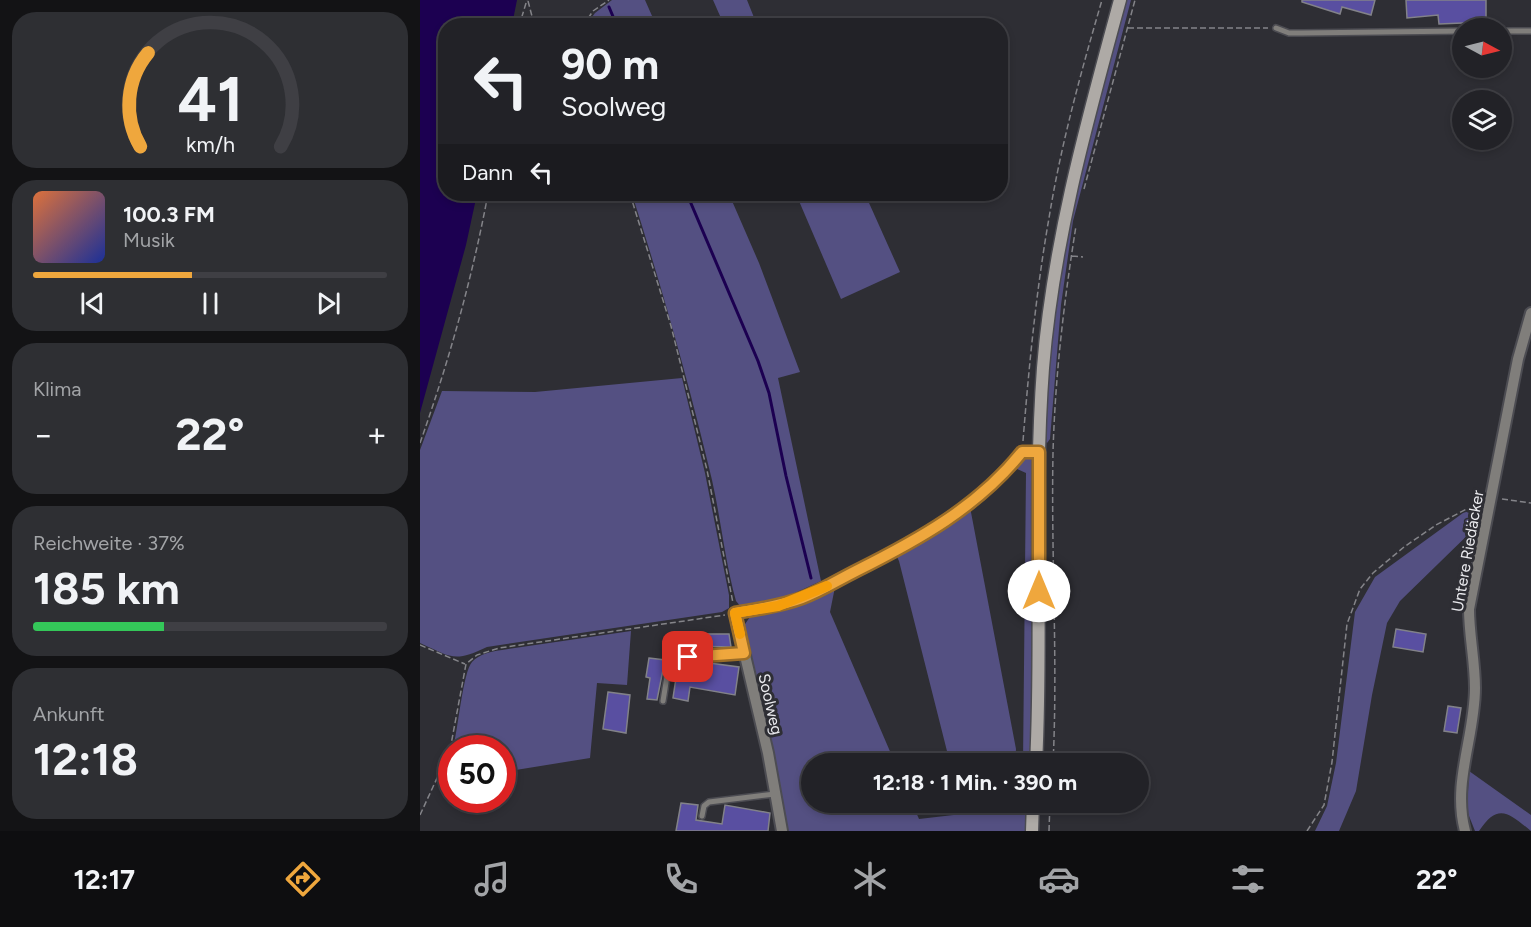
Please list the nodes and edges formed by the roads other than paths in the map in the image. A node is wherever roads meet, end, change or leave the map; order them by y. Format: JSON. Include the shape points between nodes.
{"nodes":[{"id":1,"x":1120,"y":0,"type":"edge"},
{"id":2,"x":1276,"y":28,"type":"road end"},
{"id":3,"x":1452,"y":31,"type":"edge"},
{"id":4,"x":1512,"y":31,"type":"edge"},
{"id":5,"x":1531,"y":31,"type":"edge"},
{"id":6,"x":1531,"y":314,"type":"edge"},
{"id":7,"x":1039,"y":452,"type":"junction"},
{"id":8,"x":744,"y":653,"type":"junction"},
{"id":9,"x":663,"y":701,"type":"dead end"},
{"id":10,"x":1036,"y":753,"type":"edge"},
{"id":11,"x":775,"y":794,"type":"junction"},
{"id":12,"x":1033,"y":813,"type":"edge"},
{"id":13,"x":702,"y":816,"type":"dead end"},
{"id":14,"x":782,"y":831,"type":"edge"},
{"id":15,"x":1032,"y":831,"type":"edge"},
{"id":16,"x":1465,"y":831,"type":"edge"}],
"edges":[{"from":1,"to":7,"type":"main road","via":[[1060,236],[1043,367]]},
{"from":2,"to":3,"type":"lane","via":[[1289,33]]},
{"from":4,"to":5,"type":"lane"},
{"from":6,"to":16,"type":"street","name":"Untere Riedäcker","via":[[1518,359],[1469,609],[1475,687],[1459,798]]},
{"from":7,"to":8,"type":"street","name":"Soolweg","via":[[1022,452],[982,493],[915,541],[803,598],[735,613]]},
{"from":7,"to":10,"type":"main road"},
{"from":8,"to":9,"type":"lane","via":[[670,658]]},
{"from":8,"to":11,"type":"street","name":"Soolweg"},
{"from":11,"to":13,"type":"lane","via":[[709,802]]},
{"from":11,"to":14,"type":"street","name":"Soolweg"},
{"from":12,"to":15,"type":"main road"}]}
